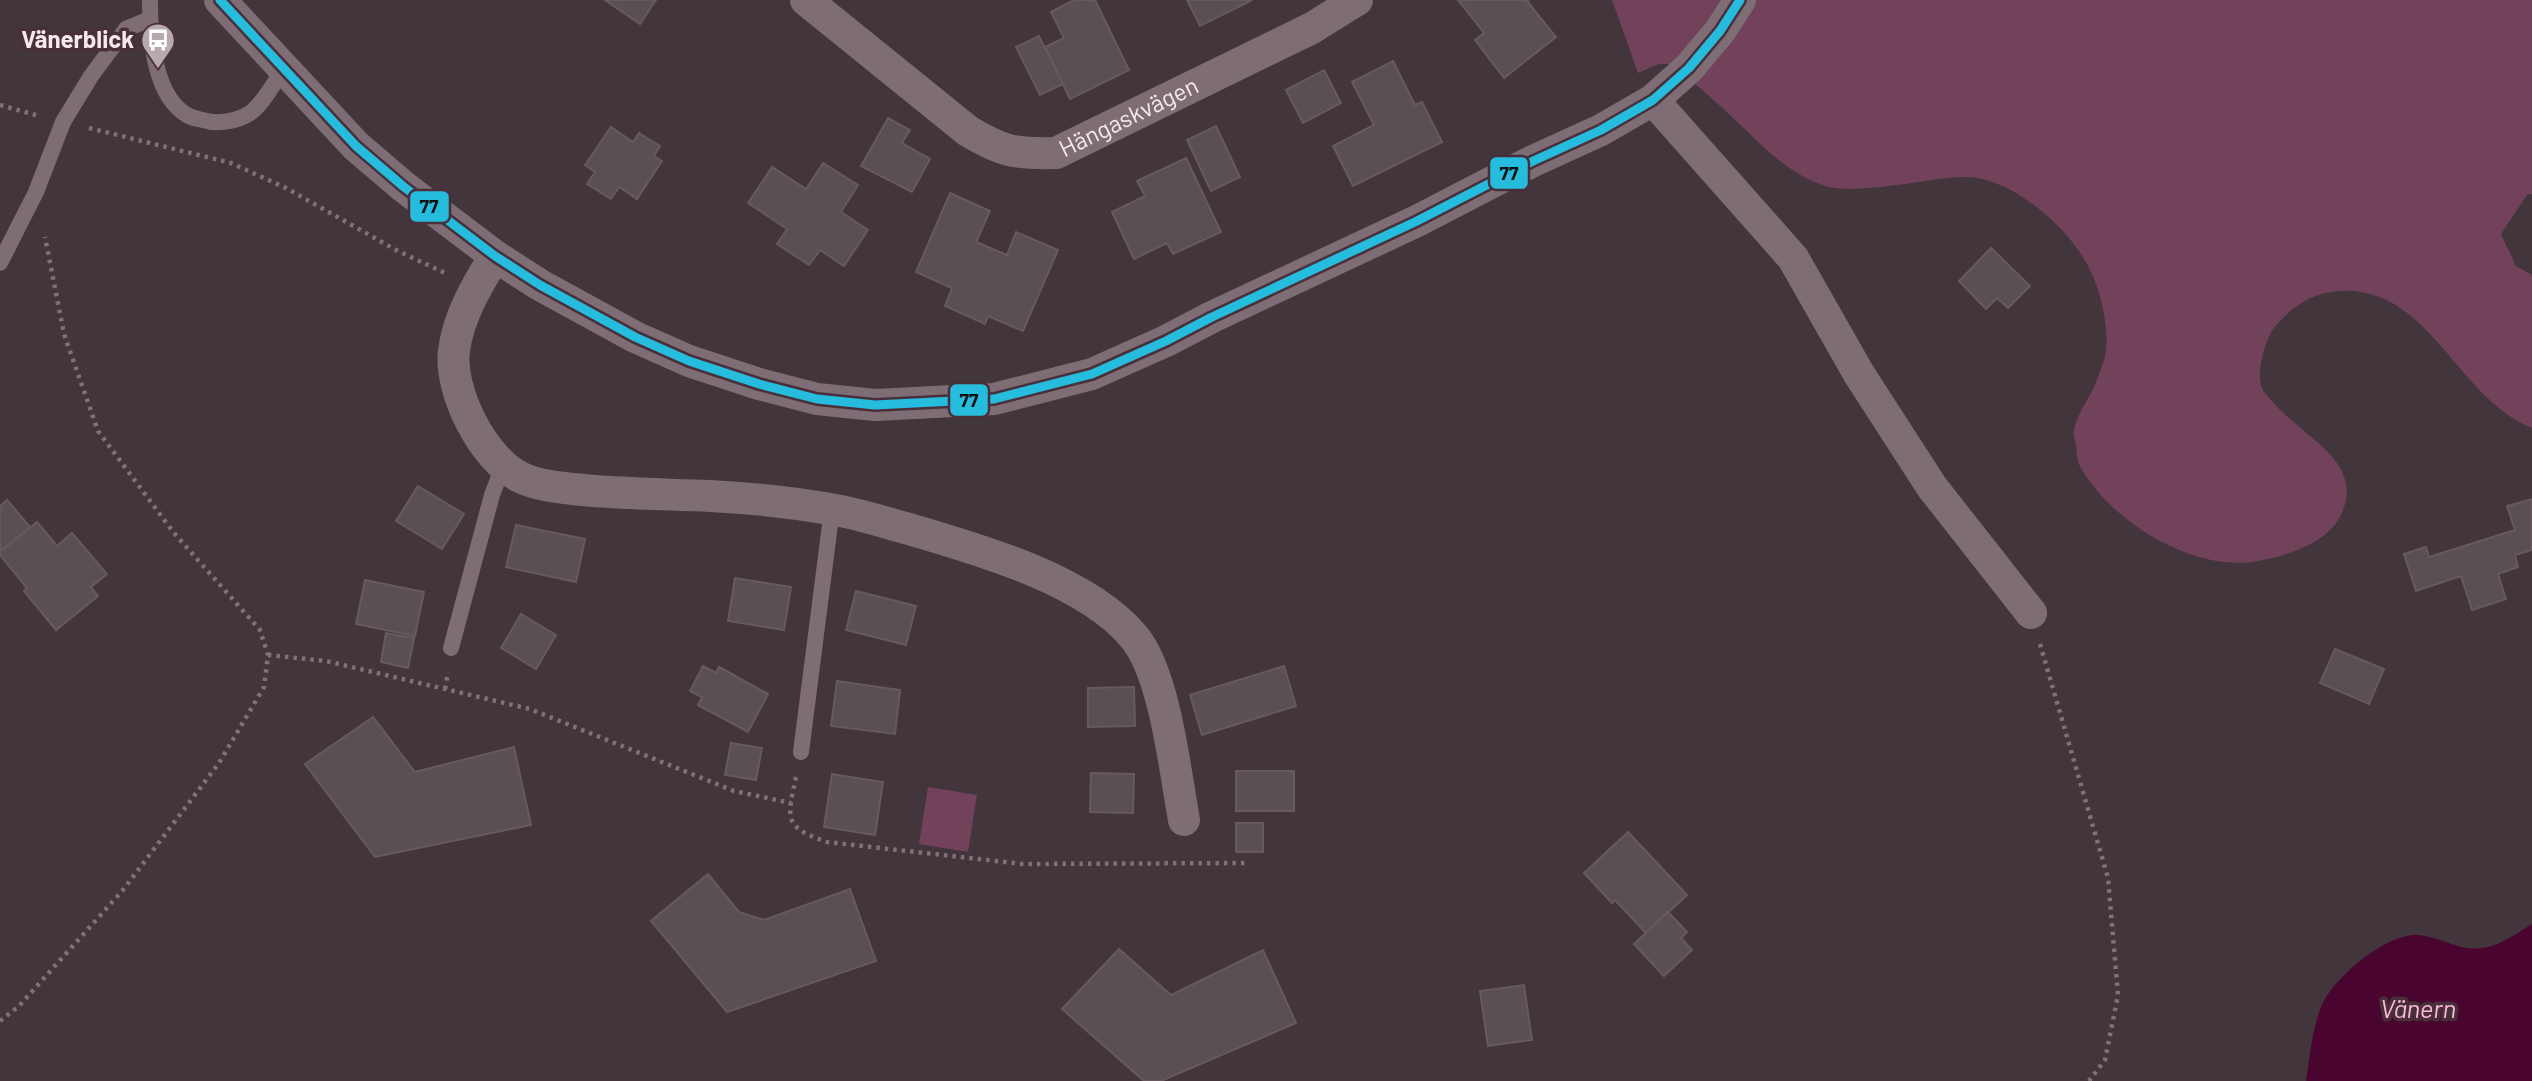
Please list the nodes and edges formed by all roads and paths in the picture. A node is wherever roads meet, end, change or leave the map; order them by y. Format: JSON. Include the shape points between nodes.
{"nodes":[{"id":1,"x":150,"y":0,"type":"edge"},
{"id":2,"x":220,"y":0,"type":"edge"},
{"id":3,"x":806,"y":0,"type":"edge"},
{"id":4,"x":1357,"y":0,"type":"edge"},
{"id":5,"x":1740,"y":0,"type":"edge"},
{"id":6,"x":150,"y":19,"type":"junction"},
{"id":7,"x":284,"y":70,"type":"junction"},
{"id":8,"x":1653,"y":100,"type":"junction"},
{"id":9,"x":0,"y":105,"type":"edge"},
{"id":10,"x":63,"y":122,"type":"junction"},
{"id":11,"x":36,"y":191,"type":"junction"},
{"id":12,"x":495,"y":256,"type":"junction"},
{"id":13,"x":0,"y":263,"type":"edge"},
{"id":14,"x":475,"y":288,"type":"junction"},
{"id":15,"x":503,"y":467,"type":"junction"},
{"id":16,"x":832,"y":509,"type":"junction"},
{"id":17,"x":2031,"y":613,"type":"joint"},
{"id":18,"x":451,"y":648,"type":"dead end"},
{"id":19,"x":268,"y":655,"type":"junction"},
{"id":20,"x":801,"y":752,"type":"joint"},
{"id":21,"x":791,"y":803,"type":"junction"},
{"id":22,"x":1184,"y":820,"type":"dead end"},
{"id":23,"x":1249,"y":863,"type":"dead end"},
{"id":24,"x":0,"y":1021,"type":"edge"},
{"id":25,"x":2088,"y":1081,"type":"edge"}],
"edges":[{"from":1,"to":6,"type":"lane"},
{"from":2,"to":7,"type":"street"},
{"from":3,"to":4,"type":"street","name":"Hängaskvägen","via":[[968,131],[997,148],[1023,154],[1056,153],[1312,28]]},
{"from":5,"to":8,"type":"street","via":[[1689,68]]},
{"from":6,"to":7,"type":"lane","via":[[161,79],[169,98],[187,115],[228,122],[250,113]]},
{"from":6,"to":10,"type":"lane","via":[[126,29]]},
{"from":7,"to":12,"type":"street","via":[[356,146]]},
{"from":8,"to":12,"type":"street","via":[[1417,222],[1166,341],[1092,374],[994,399],[875,405],[817,399],[759,384],[635,337]]},
{"from":8,"to":17,"type":"street","via":[[1793,258],[1859,374],[1932,487]]},
{"from":9,"to":10,"type":"path"},
{"from":10,"to":11,"type":"lane"},
{"from":10,"to":14,"type":"path","via":[[232,163]]},
{"from":11,"to":13,"type":"lane"},
{"from":11,"to":19,"type":"path","via":[[64,334],[98,431],[174,533],[260,630]]},
{"from":12,"to":14,"type":"street"},
{"from":14,"to":15,"type":"street","via":[[454,351],[454,373],[475,432]]},
{"from":15,"to":16,"type":"street","via":[[521,478],[556,487],[770,500]]},
{"from":15,"to":18,"type":"lane"},
{"from":16,"to":20,"type":"lane"},
{"from":16,"to":22,"type":"street","via":[[1011,562],[1067,586],[1104,609],[1135,637],[1150,663]]},
{"from":17,"to":25,"type":"path","via":[[2108,878],[2118,995],[2105,1059]]},
{"from":19,"to":21,"type":"path","via":[[326,661],[530,709],[734,791]]},
{"from":19,"to":24,"type":"path","via":[[264,688],[219,763],[123,890],[19,1006]]},
{"from":20,"to":21,"type":"path"},
{"from":21,"to":23,"type":"path","via":[[792,822],[801,833],[827,842],[1023,864]]}]}
